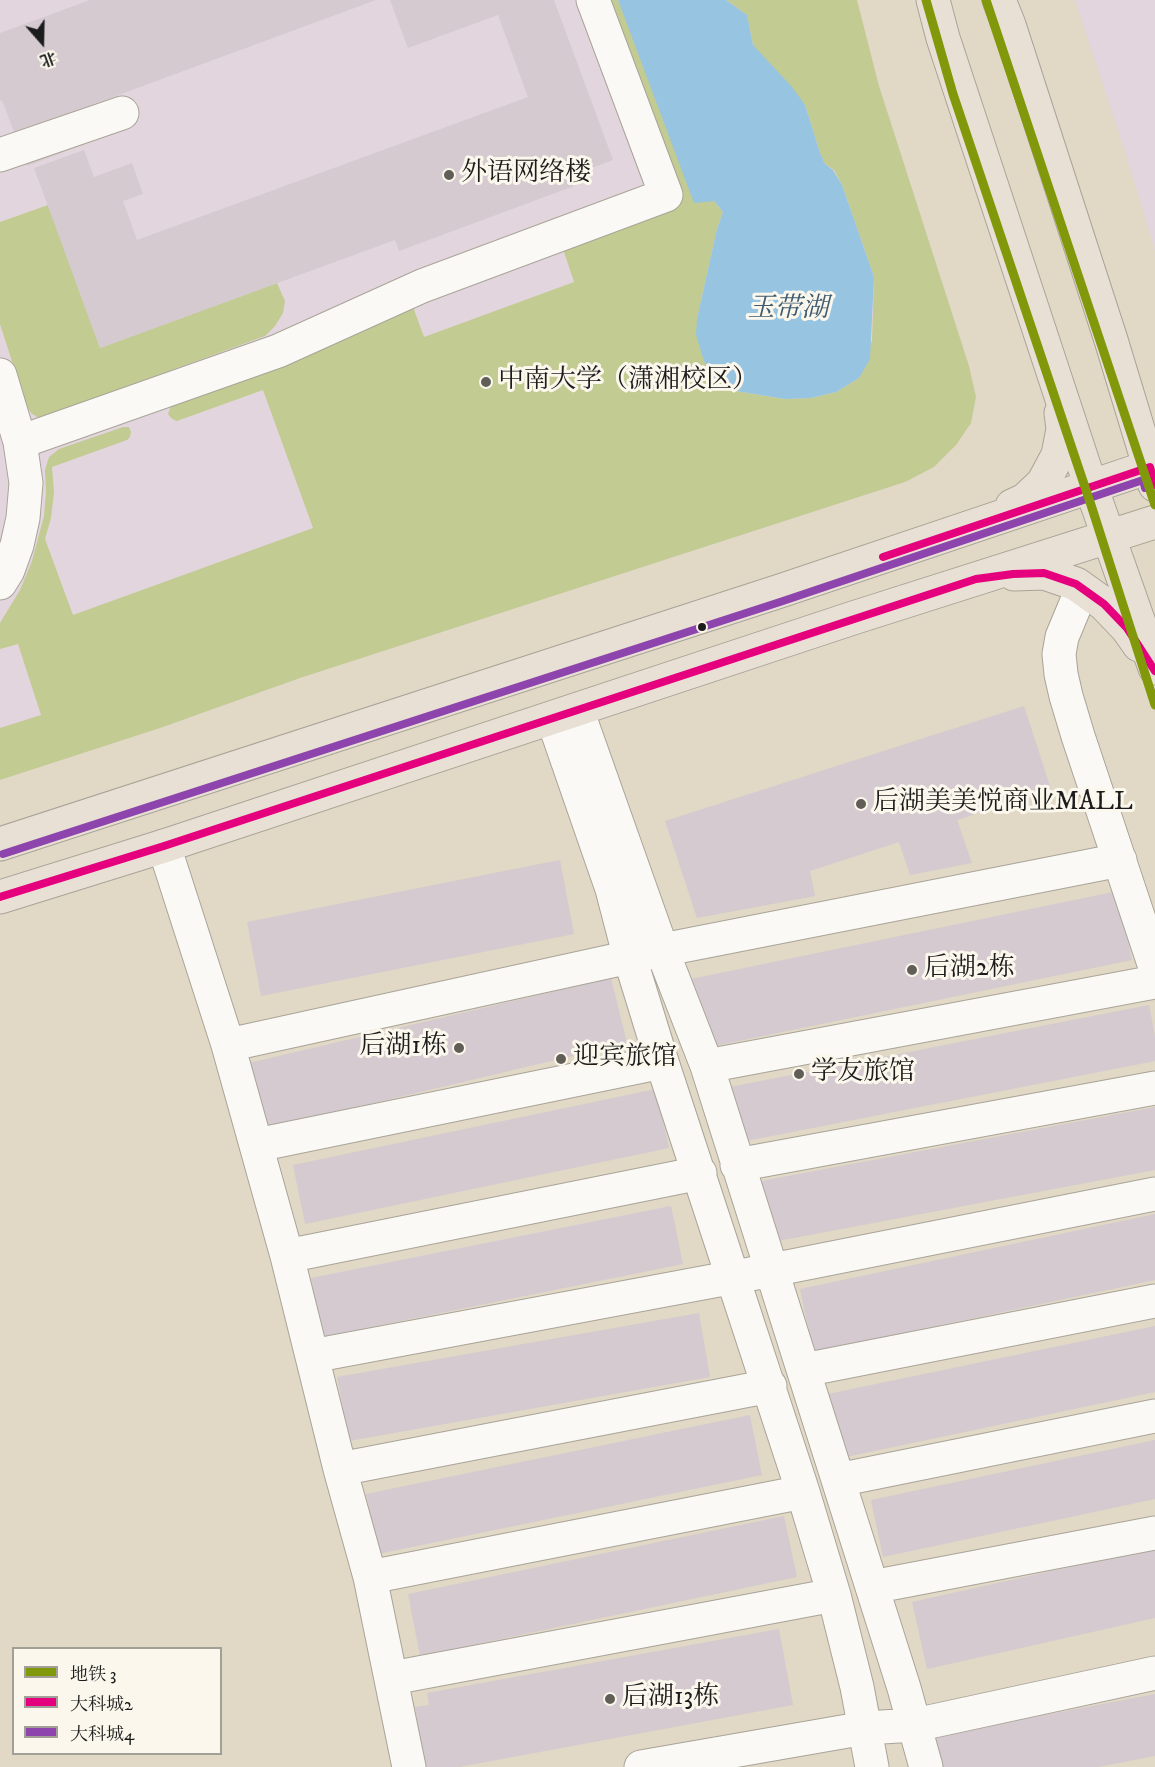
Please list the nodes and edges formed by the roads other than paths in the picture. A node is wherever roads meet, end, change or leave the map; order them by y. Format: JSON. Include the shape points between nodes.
{"nodes":[{"id":1,"x":593,"y":0,"type":"edge"},
{"id":2,"x":933,"y":0,"type":"edge"},
{"id":3,"x":999,"y":0,"type":"edge"},
{"id":4,"x":122,"y":113,"type":"dead end"},
{"id":5,"x":0,"y":155,"type":"edge"},
{"id":6,"x":1115,"y":355,"type":"junction"},
{"id":7,"x":1050,"y":361,"type":"junction"},
{"id":8,"x":0,"y":375,"type":"edge"},
{"id":9,"x":1155,"y":414,"type":"edge"},
{"id":10,"x":10,"y":434,"type":"edge"},
{"id":11,"x":1153,"y":472,"type":"edge"},
{"id":12,"x":1091,"y":487,"type":"junction"},
{"id":13,"x":1155,"y":522,"type":"edge"},
{"id":14,"x":959,"y":532,"type":"junction"},
{"id":15,"x":1108,"y":538,"type":"junction"},
{"id":16,"x":0,"y":543,"type":"edge"},
{"id":17,"x":976,"y":579,"type":"junction"},
{"id":18,"x":0,"y":584,"type":"edge"},
{"id":19,"x":1082,"y":589,"type":"junction"},
{"id":20,"x":1155,"y":670,"type":"edge"},
{"id":21,"x":565,"y":715,"type":"junction"},
{"id":22,"x":0,"y":844,"type":"edge"},
{"id":23,"x":164,"y":846,"type":"junction"},
{"id":24,"x":1120,"y":860,"type":"junction"},
{"id":25,"x":0,"y":897,"type":"edge"},
{"id":26,"x":662,"y":950,"type":"junction"},
{"id":27,"x":630,"y":958,"type":"junction"},
{"id":28,"x":1155,"y":967,"type":"edge"},
{"id":29,"x":1155,"y":982,"type":"edge"},
{"id":30,"x":228,"y":1046,"type":"junction"},
{"id":31,"x":662,"y":1062,"type":"junction"},
{"id":32,"x":707,"y":1066,"type":"junction"},
{"id":33,"x":1155,"y":1088,"type":"edge"},
{"id":34,"x":257,"y":1145,"type":"junction"},
{"id":35,"x":737,"y":1166,"type":"junction"},
{"id":36,"x":700,"y":1173,"type":"junction"},
{"id":37,"x":1155,"y":1194,"type":"edge"},
{"id":38,"x":287,"y":1256,"type":"junction"},
{"id":39,"x":772,"y":1270,"type":"junction"},
{"id":40,"x":734,"y":1277,"type":"junction"},
{"id":41,"x":1155,"y":1301,"type":"edge"},
{"id":42,"x":312,"y":1356,"type":"junction"},
{"id":43,"x":804,"y":1370,"type":"junction"},
{"id":44,"x":770,"y":1386,"type":"junction"},
{"id":45,"x":1155,"y":1416,"type":"edge"},
{"id":46,"x":340,"y":1469,"type":"junction"},
{"id":47,"x":838,"y":1480,"type":"junction"},
{"id":48,"x":803,"y":1492,"type":"junction"},
{"id":49,"x":1155,"y":1533,"type":"edge"},
{"id":50,"x":370,"y":1577,"type":"junction"},
{"id":51,"x":872,"y":1587,"type":"junction"},
{"id":52,"x":834,"y":1595,"type":"junction"},
{"id":53,"x":1155,"y":1673,"type":"edge"},
{"id":54,"x":392,"y":1678,"type":"junction"},
{"id":55,"x":915,"y":1725,"type":"junction"},
{"id":56,"x":865,"y":1728,"type":"junction"},
{"id":57,"x":409,"y":1767,"type":"edge"},
{"id":58,"x":641,"y":1767,"type":"edge"},
{"id":59,"x":872,"y":1767,"type":"edge"},
{"id":60,"x":926,"y":1767,"type":"edge"}],
"edges":[{"from":1,"to":10,"type":"street","via":[[666,195],[422,286],[278,351]]},
{"from":2,"to":7,"type":"main road"},
{"from":3,"to":6,"type":"main road"},
{"from":4,"to":5,"type":"street"},
{"from":6,"to":9,"type":"main road","via":[[1132,390]]},
{"from":6,"to":11,"type":"main road"},
{"from":7,"to":12,"type":"main road"},
{"from":7,"to":14,"type":"main road","via":[[1063,429],[1058,455],[1043,483],[1024,500]]},
{"from":8,"to":10,"type":"street"},
{"from":10,"to":16,"type":"street","via":[[9,498]]},
{"from":10,"to":18,"type":"street","via":[[26,483],[23,518]]},
{"from":11,"to":12,"type":"main road"},
{"from":12,"to":14,"type":"main road"},
{"from":12,"to":15,"type":"main road"},
{"from":13,"to":15,"type":"main road"},
{"from":14,"to":22,"type":"main road"},
{"from":15,"to":17,"type":"main road"},
{"from":15,"to":20,"type":"main road"},
{"from":17,"to":19,"type":"main road","via":[[1044,573]]},
{"from":17,"to":21,"type":"main road"},
{"from":19,"to":20,"type":"main road","via":[[1104,604],[1127,628]]},
{"from":19,"to":24,"type":"street","via":[[1062,637],[1061,675]]},
{"from":21,"to":23,"type":"main road"},
{"from":21,"to":26,"type":"street"},
{"from":21,"to":27,"type":"street"},
{"from":23,"to":25,"type":"main road"},
{"from":23,"to":30,"type":"street"},
{"from":24,"to":26,"type":"street"},
{"from":24,"to":28,"type":"street"},
{"from":26,"to":27,"type":"street"},
{"from":26,"to":32,"type":"street"},
{"from":27,"to":30,"type":"street"},
{"from":27,"to":31,"type":"street"},
{"from":29,"to":32,"type":"street"},
{"from":30,"to":34,"type":"street"},
{"from":31,"to":34,"type":"street"},
{"from":31,"to":36,"type":"street"},
{"from":32,"to":35,"type":"street"},
{"from":33,"to":35,"type":"street"},
{"from":34,"to":38,"type":"street"},
{"from":35,"to":39,"type":"street"},
{"from":36,"to":38,"type":"street"},
{"from":36,"to":40,"type":"street"},
{"from":37,"to":39,"type":"street"},
{"from":38,"to":42,"type":"street"},
{"from":39,"to":40,"type":"street"},
{"from":39,"to":43,"type":"street"},
{"from":40,"to":42,"type":"street"},
{"from":40,"to":44,"type":"street"},
{"from":41,"to":43,"type":"street"},
{"from":42,"to":46,"type":"street"},
{"from":43,"to":47,"type":"street"},
{"from":44,"to":46,"type":"street"},
{"from":44,"to":48,"type":"street"},
{"from":45,"to":47,"type":"street"},
{"from":46,"to":50,"type":"street"},
{"from":47,"to":51,"type":"street"},
{"from":48,"to":50,"type":"street"},
{"from":48,"to":52,"type":"street"},
{"from":49,"to":51,"type":"street"},
{"from":50,"to":54,"type":"street"},
{"from":51,"to":55,"type":"street"},
{"from":52,"to":54,"type":"street"},
{"from":52,"to":56,"type":"street"},
{"from":53,"to":55,"type":"street"},
{"from":54,"to":57,"type":"street"},
{"from":55,"to":56,"type":"street"},
{"from":55,"to":60,"type":"street"},
{"from":56,"to":58,"type":"street"},
{"from":56,"to":59,"type":"street"}]}
